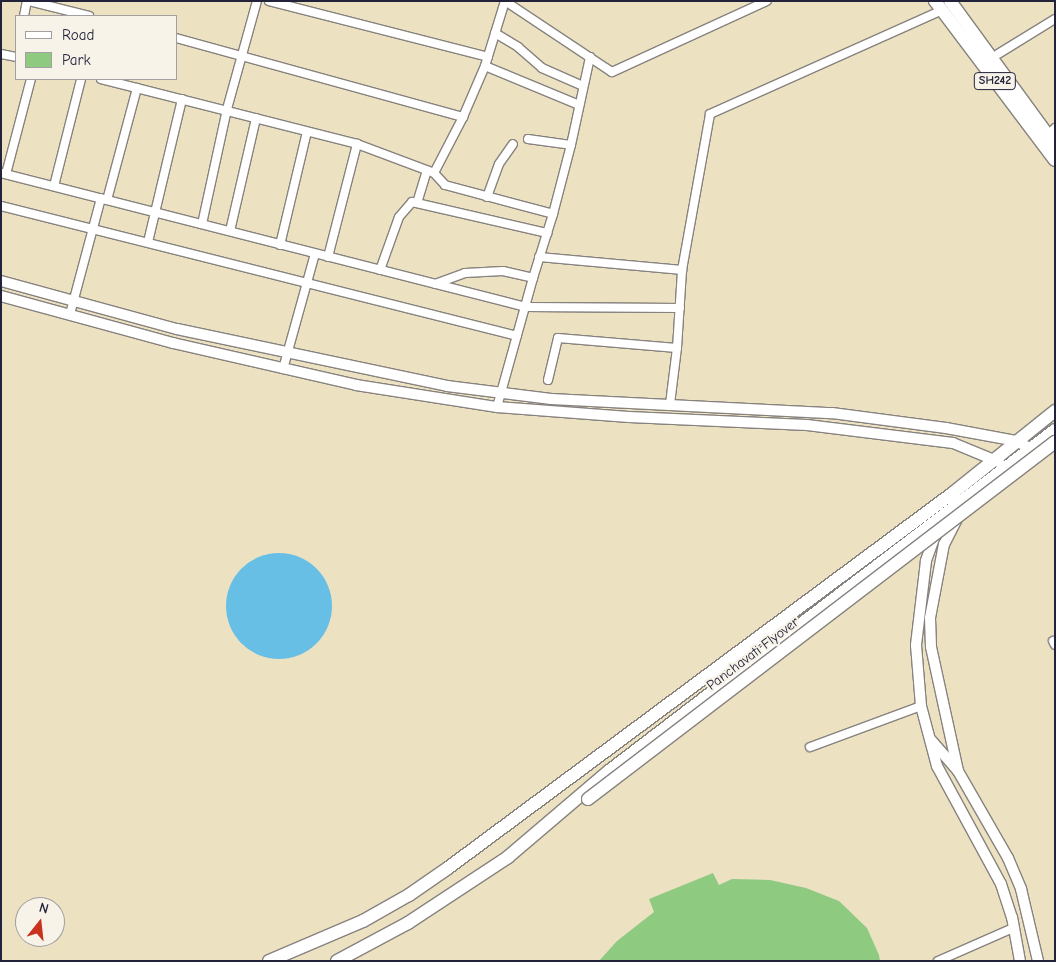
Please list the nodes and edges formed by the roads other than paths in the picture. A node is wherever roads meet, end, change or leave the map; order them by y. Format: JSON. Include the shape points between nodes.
{"nodes":[{"id":1,"x":28,"y":1,"type":"edge"},
{"id":2,"x":257,"y":1,"type":"edge"},
{"id":3,"x":270,"y":1,"type":"edge"},
{"id":4,"x":505,"y":1,"type":"edge"},
{"id":5,"x":767,"y":1,"type":"edge"},
{"id":6,"x":960,"y":1,"type":"edge"},
{"id":7,"x":942,"y":4,"type":"edge"},
{"id":8,"x":24,"y":15,"type":"edge"},
{"id":9,"x":85,"y":15,"type":"edge"},
{"id":10,"x":1055,"y":18,"type":"edge"},
{"id":11,"x":495,"y":33,"type":"junction"},
{"id":12,"x":178,"y":38,"type":"edge"},
{"id":13,"x":1,"y":54,"type":"edge"},
{"id":14,"x":241,"y":54,"type":"junction"},
{"id":15,"x":998,"y":54,"type":"junction"},
{"id":16,"x":590,"y":56,"type":"junction"},
{"id":17,"x":15,"y":57,"type":"edge"},
{"id":18,"x":488,"y":57,"type":"junction"},
{"id":19,"x":485,"y":66,"type":"junction"},
{"id":20,"x":31,"y":80,"type":"edge"},
{"id":21,"x":81,"y":80,"type":"edge"},
{"id":22,"x":105,"y":80,"type":"edge"},
{"id":23,"x":583,"y":86,"type":"junction"},
{"id":24,"x":137,"y":88,"type":"junction"},
{"id":25,"x":182,"y":99,"type":"junction"},
{"id":26,"x":579,"y":105,"type":"junction"},
{"id":27,"x":227,"y":109,"type":"junction"},
{"id":28,"x":463,"y":117,"type":"junction"},
{"id":29,"x":256,"y":118,"type":"junction"},
{"id":30,"x":1054,"y":130,"type":"edge"},
{"id":31,"x":307,"y":132,"type":"junction"},
{"id":32,"x":528,"y":139,"type":"dead end"},
{"id":33,"x":357,"y":144,"type":"junction"},
{"id":34,"x":513,"y":144,"type":"dead end"},
{"id":35,"x":571,"y":145,"type":"junction"},
{"id":36,"x":1055,"y":145,"type":"edge"},
{"id":37,"x":1055,"y":160,"type":"edge"},
{"id":38,"x":431,"y":172,"type":"junction"},
{"id":39,"x":4,"y":174,"type":"edge"},
{"id":40,"x":54,"y":186,"type":"junction"},
{"id":41,"x":487,"y":197,"type":"junction"},
{"id":42,"x":104,"y":199,"type":"junction"},
{"id":43,"x":418,"y":203,"type":"junction"},
{"id":44,"x":1,"y":206,"type":"edge"},
{"id":45,"x":154,"y":212,"type":"junction"},
{"id":46,"x":553,"y":214,"type":"junction"},
{"id":47,"x":202,"y":224,"type":"junction"},
{"id":48,"x":94,"y":229,"type":"junction"},
{"id":49,"x":230,"y":231,"type":"junction"},
{"id":50,"x":547,"y":233,"type":"junction"},
{"id":51,"x":148,"y":242,"type":"junction"},
{"id":52,"x":280,"y":245,"type":"junction"},
{"id":53,"x":315,"y":254,"type":"junction"},
{"id":54,"x":539,"y":257,"type":"junction"},
{"id":55,"x":328,"y":258,"type":"junction"},
{"id":56,"x":380,"y":270,"type":"junction"},
{"id":57,"x":682,"y":270,"type":"junction"},
{"id":58,"x":533,"y":278,"type":"junction"},
{"id":59,"x":1,"y":281,"type":"edge"},
{"id":60,"x":307,"y":284,"type":"junction"},
{"id":61,"x":435,"y":284,"type":"junction"},
{"id":62,"x":1,"y":296,"type":"edge"},
{"id":63,"x":74,"y":300,"type":"junction"},
{"id":64,"x":526,"y":307,"type":"junction"},
{"id":65,"x":680,"y":308,"type":"junction"},
{"id":66,"x":70,"y":314,"type":"junction"},
{"id":67,"x":517,"y":336,"type":"junction"},
{"id":68,"x":677,"y":348,"type":"junction"},
{"id":69,"x":287,"y":354,"type":"junction"},
{"id":70,"x":283,"y":369,"type":"junction"},
{"id":71,"x":548,"y":380,"type":"dead end"},
{"id":72,"x":500,"y":392,"type":"junction"},
{"id":73,"x":670,"y":404,"type":"junction"},
{"id":74,"x":497,"y":407,"type":"junction"},
{"id":75,"x":732,"y":407,"type":"junction"},
{"id":76,"x":1055,"y":411,"type":"edge"},
{"id":77,"x":732,"y":421,"type":"junction"},
{"id":78,"x":1055,"y":430,"type":"edge"},
{"id":79,"x":1016,"y":441,"type":"junction"},
{"id":80,"x":1055,"y":442,"type":"edge"},
{"id":81,"x":1030,"y":448,"type":"junction"},
{"id":82,"x":995,"y":459,"type":"junction"},
{"id":83,"x":1005,"y":468,"type":"junction"},
{"id":84,"x":953,"y":493,"type":"junction"},
{"id":85,"x":943,"y":516,"type":"junction"},
{"id":86,"x":957,"y":518,"type":"junction"},
{"id":87,"x":921,"y":706,"type":"junction"},
{"id":88,"x":931,"y":740,"type":"junction"},
{"id":89,"x":810,"y":746,"type":"dead end"},
{"id":90,"x":958,"y":771,"type":"junction"},
{"id":91,"x":565,"y":808,"type":"junction"},
{"id":92,"x":1013,"y":928,"type":"junction"},
{"id":93,"x":269,"y":961,"type":"edge"},
{"id":94,"x":337,"y":961,"type":"edge"},
{"id":95,"x":938,"y":961,"type":"edge"},
{"id":96,"x":1020,"y":961,"type":"edge"},
{"id":97,"x":1038,"y":961,"type":"edge"}],
"edges":[{"from":1,"to":8,"type":"street"},
{"from":1,"to":9,"type":"street"},
{"from":2,"to":14,"type":"street"},
{"from":3,"to":18,"type":"street"},
{"from":4,"to":11,"type":"street"},
{"from":4,"to":16,"type":"street"},
{"from":5,"to":16,"type":"street","via":[[612,72]]},
{"from":6,"to":15,"type":"main road","number":"SH242"},
{"from":7,"to":36,"type":"main road"},
{"from":7,"to":37,"type":"main road","number":"SH242"},
{"from":7,"to":57,"type":"street","via":[[710,114]]},
{"from":10,"to":15,"type":"street"},
{"from":11,"to":18,"type":"street"},
{"from":11,"to":23,"type":"street","via":[[518,47],[542,68]]},
{"from":12,"to":14,"type":"street"},
{"from":13,"to":17,"type":"street"},
{"from":14,"to":27,"type":"street"},
{"from":14,"to":28,"type":"street"},
{"from":15,"to":30,"type":"main road","number":"SH242"},
{"from":16,"to":23,"type":"street"},
{"from":18,"to":19,"type":"street"},
{"from":19,"to":26,"type":"street"},
{"from":19,"to":28,"type":"street"},
{"from":20,"to":39,"type":"street"},
{"from":21,"to":40,"type":"street"},
{"from":22,"to":24,"type":"street"},
{"from":23,"to":26,"type":"street"},
{"from":24,"to":25,"type":"street"},
{"from":24,"to":42,"type":"street"},
{"from":25,"to":27,"type":"street"},
{"from":25,"to":45,"type":"street"},
{"from":26,"to":35,"type":"street"},
{"from":27,"to":29,"type":"street"},
{"from":27,"to":47,"type":"street"},
{"from":28,"to":38,"type":"street"},
{"from":29,"to":31,"type":"street"},
{"from":29,"to":49,"type":"street"},
{"from":31,"to":33,"type":"street"},
{"from":31,"to":52,"type":"street"},
{"from":32,"to":35,"type":"street"},
{"from":33,"to":38,"type":"street"},
{"from":33,"to":55,"type":"street"},
{"from":34,"to":41,"type":"street","via":[[499,164]]},
{"from":35,"to":46,"type":"street"},
{"from":38,"to":41,"type":"street","via":[[445,185]]},
{"from":38,"to":43,"type":"street"},
{"from":39,"to":40,"type":"street"},
{"from":40,"to":42,"type":"street"},
{"from":41,"to":46,"type":"street"},
{"from":42,"to":45,"type":"street"},
{"from":42,"to":48,"type":"street"},
{"from":43,"to":50,"type":"street"},
{"from":43,"to":56,"type":"street","via":[[412,202],[398,217]]},
{"from":44,"to":48,"type":"street"},
{"from":45,"to":47,"type":"street"},
{"from":45,"to":51,"type":"street"},
{"from":46,"to":50,"type":"street"},
{"from":47,"to":49,"type":"street"},
{"from":48,"to":51,"type":"street"},
{"from":48,"to":63,"type":"street"},
{"from":49,"to":52,"type":"street"},
{"from":50,"to":54,"type":"street"},
{"from":51,"to":60,"type":"street"},
{"from":52,"to":53,"type":"street"},
{"from":53,"to":55,"type":"street"},
{"from":53,"to":60,"type":"street"},
{"from":54,"to":57,"type":"street"},
{"from":54,"to":58,"type":"street"},
{"from":55,"to":56,"type":"street"},
{"from":56,"to":61,"type":"street"},
{"from":57,"to":65,"type":"street"},
{"from":58,"to":61,"type":"street","via":[[503,271],[465,273]]},
{"from":58,"to":64,"type":"street"},
{"from":59,"to":63,"type":"street"},
{"from":60,"to":67,"type":"street"},
{"from":60,"to":69,"type":"street"},
{"from":61,"to":64,"type":"street"},
{"from":62,"to":66,"type":"street"},
{"from":63,"to":66,"type":"street"},
{"from":63,"to":69,"type":"street","via":[[177,329]]},
{"from":64,"to":65,"type":"street"},
{"from":64,"to":67,"type":"street"},
{"from":65,"to":68,"type":"street"},
{"from":66,"to":70,"type":"street"},
{"from":67,"to":72,"type":"street"},
{"from":68,"to":71,"type":"street","via":[[558,338]]},
{"from":68,"to":73,"type":"street"},
{"from":69,"to":70,"type":"street"},
{"from":69,"to":72,"type":"street","via":[[447,386]]},
{"from":70,"to":74,"type":"street","via":[[356,385]]},
{"from":72,"to":73,"type":"street","via":[[551,399]]},
{"from":72,"to":74,"type":"street"},
{"from":73,"to":75,"type":"street"},
{"from":74,"to":77,"type":"street"},
{"from":75,"to":77,"type":"street"},
{"from":75,"to":79,"type":"street","via":[[832,413]]},
{"from":76,"to":79,"type":"main road"},
{"from":77,"to":82,"type":"street","via":[[806,424],[953,443]]},
{"from":78,"to":81,"type":"main road"},
{"from":79,"to":81,"type":"street"},
{"from":79,"to":82,"type":"main road"},
{"from":80,"to":86,"type":"main road","name":"Panchavati Flyover","bridge":true},
{"from":81,"to":83,"type":"main road"},
{"from":82,"to":83,"type":"street"},
{"from":82,"to":84,"type":"main road"},
{"from":83,"to":85,"type":"main road"},
{"from":84,"to":85,"type":"street"},
{"from":84,"to":93,"type":"main road","via":[[410,895],[363,921]]},
{"from":85,"to":87,"type":"street","via":[[926,561],[916,646]]},
{"from":85,"to":91,"type":"main road"},
{"from":86,"to":90,"type":"street","name":"Panchavati Flyover","via":[[944,544],[930,618],[931,647]]},
{"from":86,"to":91,"type":"main road","name":"Panchavati Flyover","bridge":true,"via":[[588,800]]},
{"from":87,"to":88,"type":"street"},
{"from":87,"to":89,"type":"street"},
{"from":88,"to":90,"type":"street"},
{"from":88,"to":92,"type":"street","via":[[940,773],[1001,884]]},
{"from":90,"to":97,"type":"street","via":[[1015,872]]},
{"from":91,"to":94,"type":"main road","via":[[508,857],[408,923]]},
{"from":92,"to":95,"type":"street"},
{"from":92,"to":96,"type":"street"}]}
